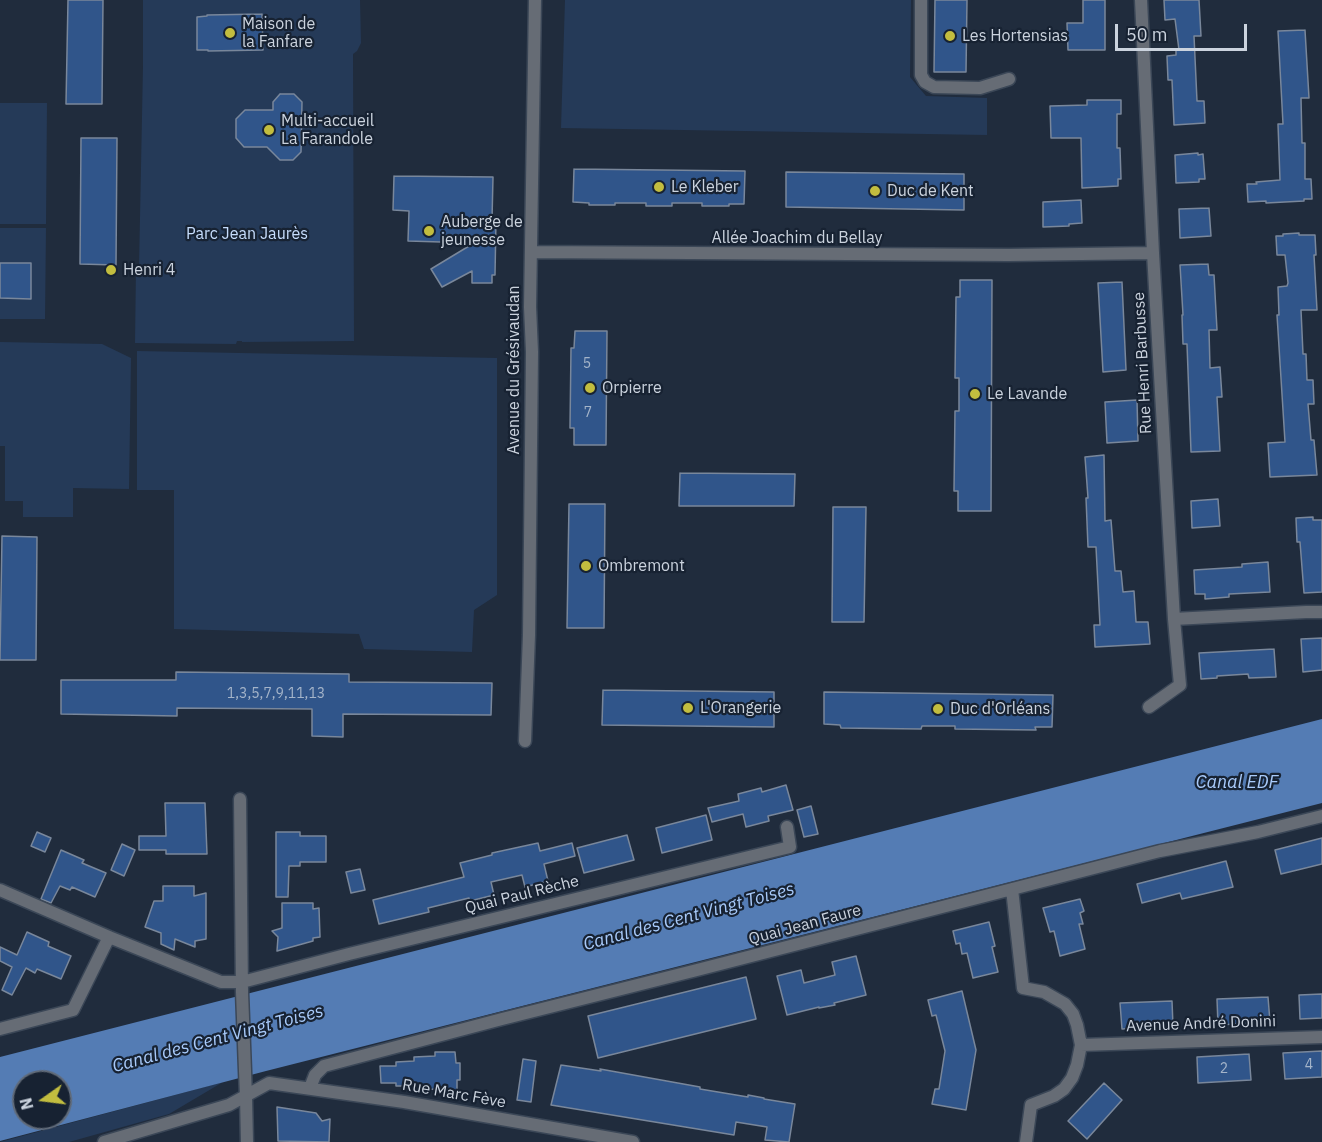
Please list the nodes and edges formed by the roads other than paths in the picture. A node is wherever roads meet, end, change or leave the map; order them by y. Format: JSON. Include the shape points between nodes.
{"nodes":[{"id":1,"x":535,"y":0,"type":"edge"},
{"id":2,"x":921,"y":0,"type":"edge"},
{"id":3,"x":1141,"y":0,"type":"edge"},
{"id":4,"x":1009,"y":79,"type":"dead end"},
{"id":5,"x":531,"y":252,"type":"junction"},
{"id":6,"x":1153,"y":253,"type":"junction"},
{"id":7,"x":1322,"y":612,"type":"edge"},
{"id":8,"x":1174,"y":619,"type":"junction"},
{"id":9,"x":1149,"y":707,"type":"dead end"},
{"id":10,"x":525,"y":741,"type":"dead end"},
{"id":11,"x":240,"y":799,"type":"dead end"},
{"id":12,"x":1322,"y":816,"type":"edge"},
{"id":13,"x":787,"y":827,"type":"dead end"},
{"id":14,"x":0,"y":890,"type":"edge"},
{"id":15,"x":1012,"y":890,"type":"junction"},
{"id":16,"x":109,"y":937,"type":"junction"},
{"id":17,"x":242,"y":987,"type":"junction"},
{"id":18,"x":0,"y":1029,"type":"edge"},
{"id":19,"x":1322,"y":1037,"type":"edge"},
{"id":20,"x":1081,"y":1045,"type":"junction"},
{"id":21,"x":310,"y":1088,"type":"junction"},
{"id":22,"x":246,"y":1097,"type":"junction"},
{"id":23,"x":104,"y":1142,"type":"edge"},
{"id":24,"x":247,"y":1142,"type":"edge"},
{"id":25,"x":633,"y":1142,"type":"edge"},
{"id":26,"x":1026,"y":1142,"type":"edge"}],
"edges":[{"from":1,"to":5,"type":"street","name":"Avenue du Grésivaudan"},
{"from":2,"to":4,"type":"street","via":[[921,75],[925,82],[934,87],[981,88]]},
{"from":3,"to":6,"type":"street","name":"Rue Henri Barbusse"},
{"from":5,"to":6,"type":"street","name":"Allée Joachim du Bellay"},
{"from":5,"to":10,"type":"street","name":"Avenue du Grésivaudan","via":[[530,579]]},
{"from":6,"to":8,"type":"street","name":"Rue Henri Barbusse"},
{"from":7,"to":8,"type":"street"},
{"from":8,"to":9,"type":"street","name":"Rue Henri Barbusse","via":[[1180,685]]},
{"from":11,"to":17,"type":"street"},
{"from":12,"to":15,"type":"street","name":"Quai Jean Faure","via":[[1160,851]]},
{"from":13,"to":17,"type":"street","name":"Quai Paul Rèche","via":[[790,847],[349,954]]},
{"from":14,"to":16,"type":"street"},
{"from":15,"to":20,"type":"street","via":[[1023,988],[1044,992],[1065,1004],[1073,1014]]},
{"from":15,"to":21,"type":"street","name":"Quai Jean Faure","via":[[324,1066]]},
{"from":16,"to":17,"type":"street"},
{"from":16,"to":18,"type":"street","via":[[73,1010]]},
{"from":17,"to":22,"type":"street"},
{"from":19,"to":20,"type":"street","name":"Avenue André Donini"},
{"from":20,"to":26,"type":"street","via":[[1072,1078],[1064,1089],[1031,1105]]},
{"from":21,"to":22,"type":"street","name":"Rue Marc Fève","via":[[269,1083]]},
{"from":21,"to":25,"type":"street","name":"Rue Marc Fève"},
{"from":22,"to":23,"type":"street"},
{"from":22,"to":24,"type":"street"}]}
